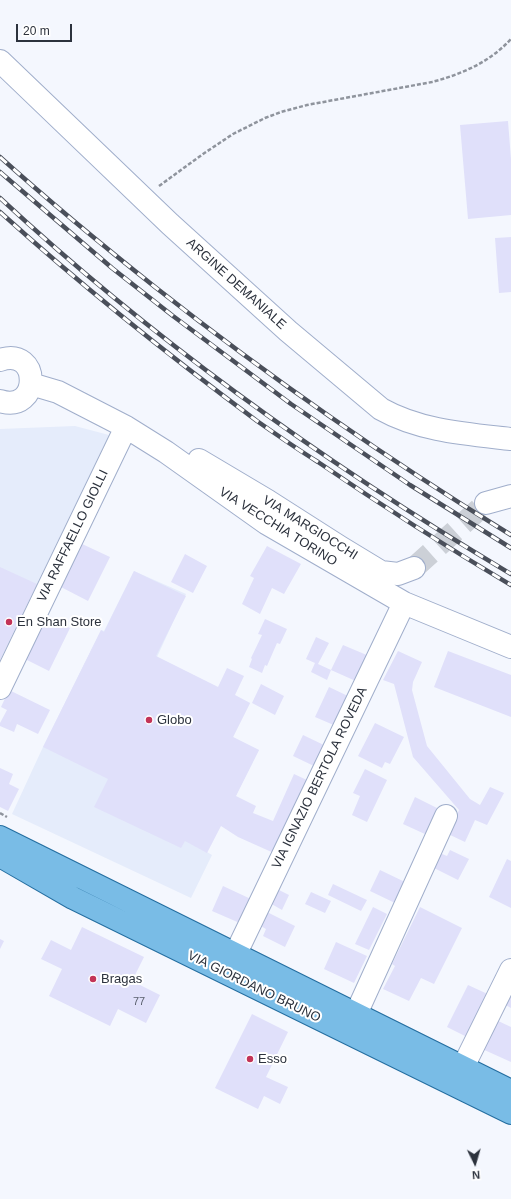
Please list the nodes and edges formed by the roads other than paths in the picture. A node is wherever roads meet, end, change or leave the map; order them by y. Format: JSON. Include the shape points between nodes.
{"nodes":[{"id":1,"x":0,"y":61,"type":"edge"},
{"id":2,"x":0,"y":360,"type":"edge"},
{"id":3,"x":31,"y":384,"type":"junction"},
{"id":4,"x":0,"y":401,"type":"edge"},
{"id":5,"x":126,"y":427,"type":"junction"},
{"id":6,"x":511,"y":439,"type":"edge"},
{"id":7,"x":166,"y":452,"type":"junction"},
{"id":8,"x":511,"y":496,"type":"edge"},
{"id":9,"x":486,"y":503,"type":"tunnel mouth"},
{"id":10,"x":414,"y":568,"type":"tunnel mouth"},
{"id":11,"x":404,"y":603,"type":"junction"},
{"id":12,"x":511,"y":647,"type":"edge"},
{"id":13,"x":0,"y":688,"type":"edge"},
{"id":14,"x":446,"y":816,"type":"dead end"},
{"id":15,"x":0,"y":837,"type":"edge"},
{"id":16,"x":0,"y":856,"type":"edge"},
{"id":17,"x":236,"y":953,"type":"junction"},
{"id":18,"x":511,"y":970,"type":"edge"},
{"id":19,"x":356,"y":1014,"type":"junction"},
{"id":20,"x":463,"y":1067,"type":"junction"},
{"id":21,"x":511,"y":1091,"type":"edge"},
{"id":22,"x":511,"y":1113,"type":"edge"}],
"edges":[{"from":1,"to":6,"type":"street","name":"ARGINE DEMANIALE","via":[[170,224],[288,331],[381,409],[420,425]]},
{"from":2,"to":3,"type":"street","via":[[12,358],[25,364],[32,377]]},
{"from":3,"to":4,"type":"street","via":[[29,391],[18,401]]},
{"from":3,"to":5,"type":"street","name":"VIA VECCHIA TORINO","via":[[58,392]]},
{"from":5,"to":7,"type":"street","name":"VIA VECCHIA TORINO"},
{"from":5,"to":13,"type":"street","name":"VIA RAFFAELLO GIOLLI"},
{"from":7,"to":10,"type":"street","name":"VIA MARGIOCCHI","via":[[184,452],[381,572],[398,574]]},
{"from":7,"to":11,"type":"street","name":"VIA VECCHIA TORINO","via":[[266,523]]},
{"from":8,"to":9,"type":"street"},
{"from":11,"to":12,"type":"street","name":"VIA VECCHIA TORINO"},
{"from":11,"to":17,"type":"street","name":"VIA IGNAZIO BERTOLA ROVEDA"},
{"from":14,"to":19,"type":"street"},
{"from":15,"to":17,"type":"main road","name":"VIA GIORDANO BRUNO"},
{"from":16,"to":22,"type":"main road","name":"VIA GIORDANO BRUNO","via":[[73,898]]},
{"from":17,"to":19,"type":"main road","name":"VIA GIORDANO BRUNO"},
{"from":18,"to":20,"type":"street"},
{"from":19,"to":20,"type":"main road","name":"VIA GIORDANO BRUNO"},
{"from":20,"to":21,"type":"main road","name":"VIA GIORDANO BRUNO"}]}
